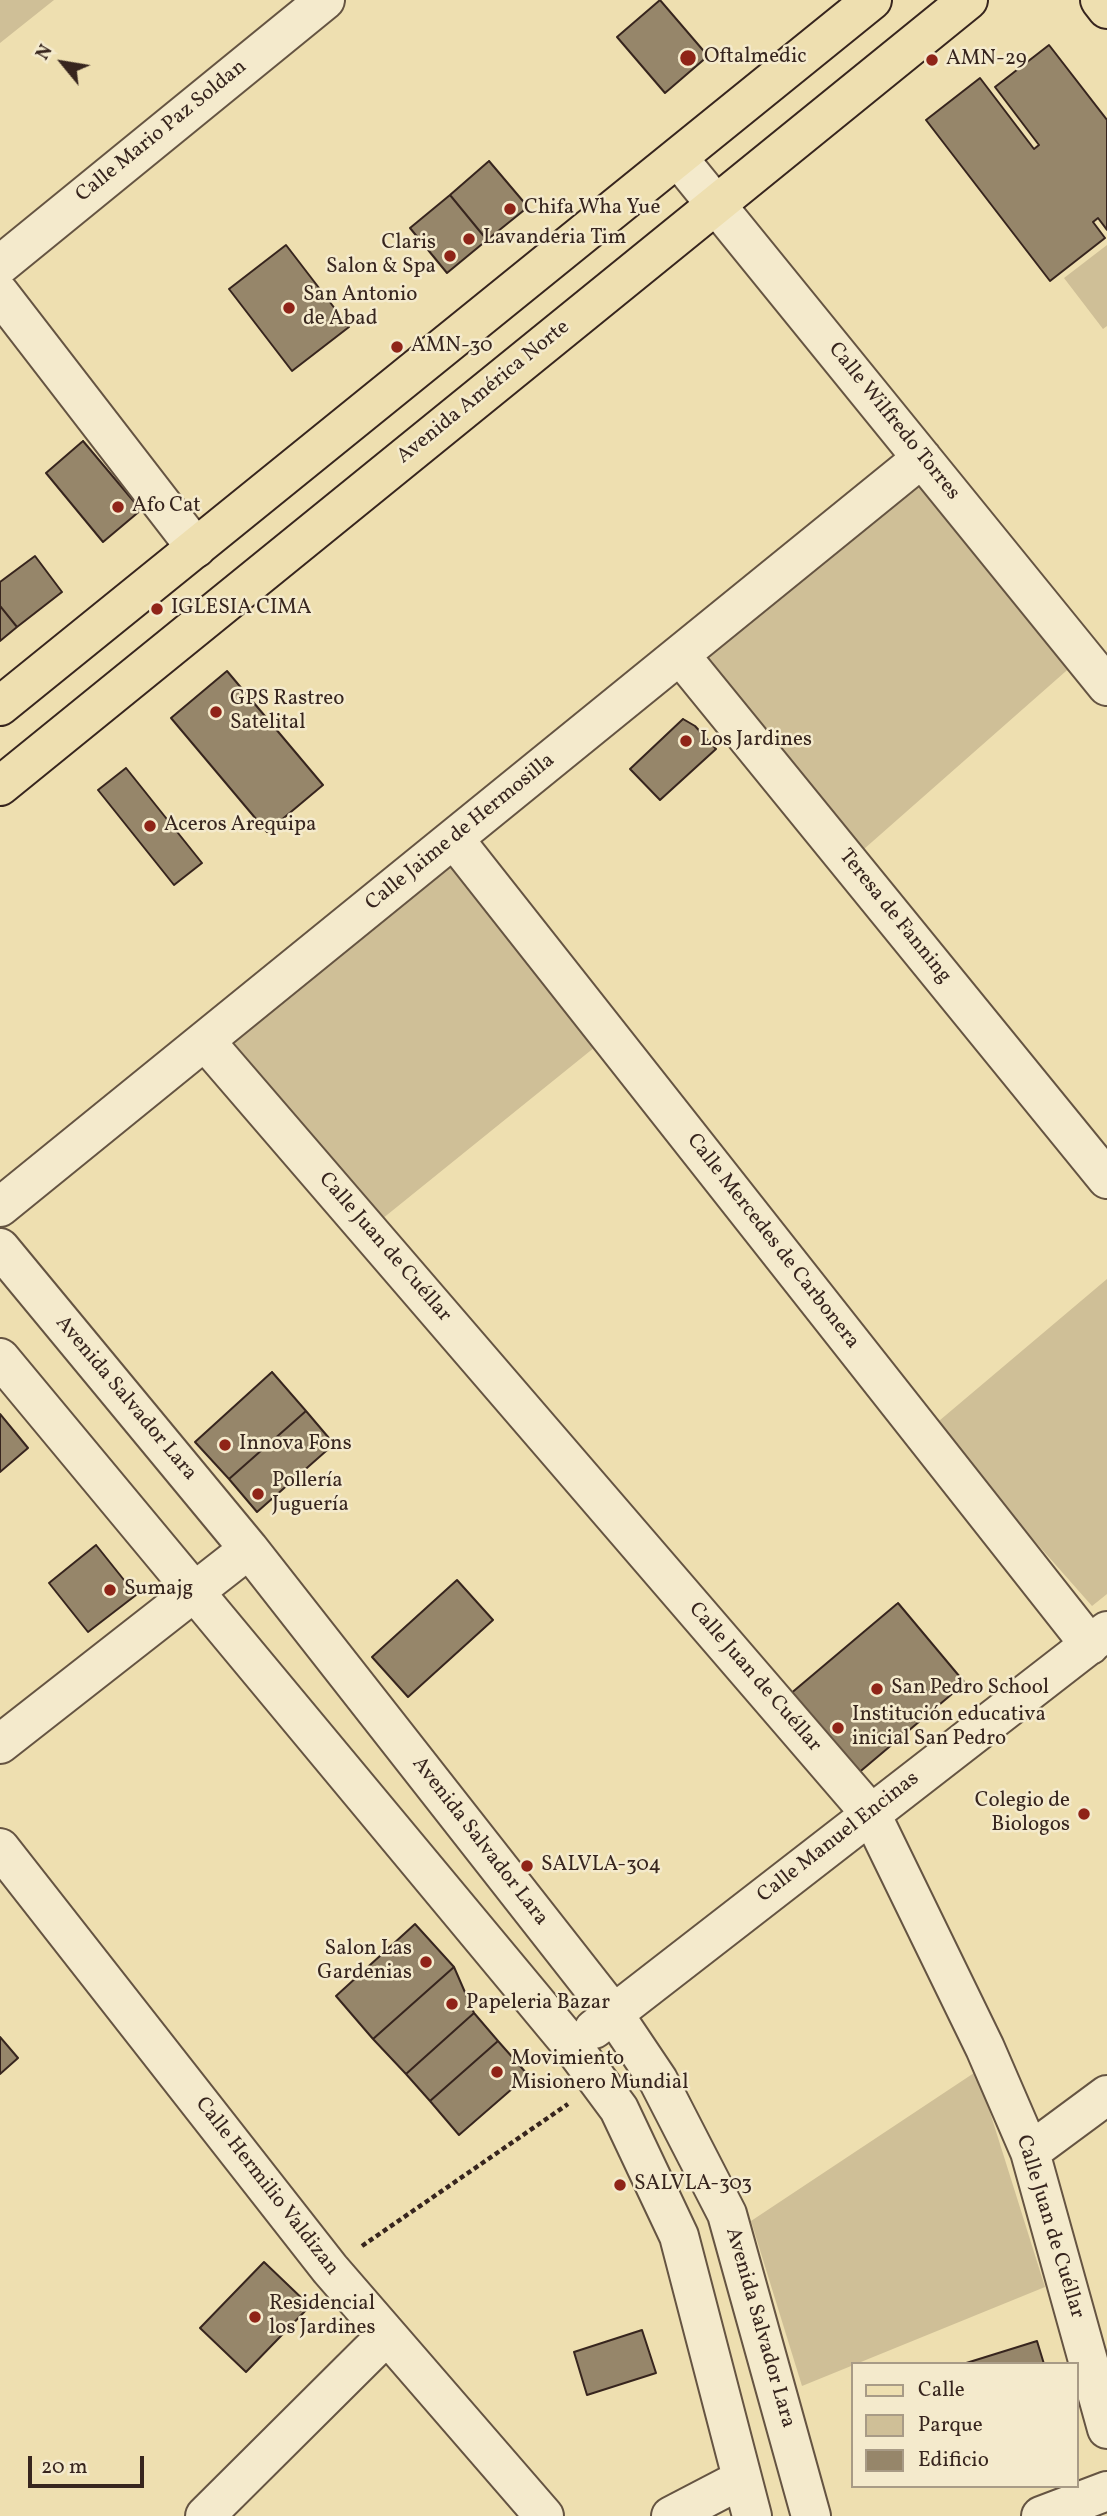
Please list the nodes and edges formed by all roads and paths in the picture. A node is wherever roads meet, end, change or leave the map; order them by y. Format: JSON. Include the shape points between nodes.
{"nodes":[{"id":1,"x":325,"y":0,"type":"edge"},
{"id":2,"x":873,"y":0,"type":"edge"},
{"id":3,"x":968,"y":0,"type":"edge"},
{"id":4,"x":1100,"y":0,"type":"edge"},
{"id":5,"x":1107,"y":9,"type":"edge"},
{"id":6,"x":678,"y":158,"type":"junction"},
{"id":7,"x":716,"y":205,"type":"junction"},
{"id":8,"x":0,"y":265,"type":"edge"},
{"id":9,"x":0,"y":294,"type":"edge"},
{"id":10,"x":922,"y":458,"type":"junction"},
{"id":11,"x":196,"y":548,"type":"junction"},
{"id":12,"x":680,"y":655,"type":"junction"},
{"id":13,"x":1107,"y":686,"type":"edge"},
{"id":14,"x":0,"y":706,"type":"edge"},
{"id":15,"x":0,"y":786,"type":"edge"},
{"id":16,"x":454,"y":839,"type":"junction"},
{"id":17,"x":205,"y":1041,"type":"junction"},
{"id":18,"x":1107,"y":1180,"type":"edge"},
{"id":19,"x":0,"y":1207,"type":"edge"},
{"id":20,"x":0,"y":1248,"type":"edge"},
{"id":21,"x":0,"y":1358,"type":"edge"},
{"id":22,"x":249,"y":1549,"type":"junction"},
{"id":23,"x":194,"y":1591,"type":"junction"},
{"id":24,"x":1099,"y":1638,"type":"edge"},
{"id":25,"x":0,"y":1744,"type":"edge"},
{"id":26,"x":871,"y":1814,"type":"junction"},
{"id":27,"x":0,"y":1848,"type":"edge"},
{"id":28,"x":613,"y":2013,"type":"junction"},
{"id":29,"x":573,"y":2047,"type":"junction"},
{"id":30,"x":600,"y":2081,"type":"junction"},
{"id":31,"x":1107,"y":2095,"type":"edge"},
{"id":32,"x":1030,"y":2152,"type":"junction"},
{"id":33,"x":330,"y":2269,"type":"junction"},
{"id":34,"x":387,"y":2334,"type":"junction"},
{"id":35,"x":1107,"y":2429,"type":"edge"},
{"id":36,"x":742,"y":2479,"type":"junction"},
{"id":37,"x":1107,"y":2491,"type":"edge"},
{"id":38,"x":205,"y":2516,"type":"edge"},
{"id":39,"x":544,"y":2516,"type":"edge"},
{"id":40,"x":671,"y":2516,"type":"edge"},
{"id":41,"x":752,"y":2516,"type":"edge"},
{"id":42,"x":811,"y":2516,"type":"edge"},
{"id":43,"x":1041,"y":2516,"type":"edge"}],
"edges":[{"from":1,"to":8,"type":"street","name":"Calle Mario Paz Soldan"},
{"from":2,"to":6,"type":"main road"},
{"from":3,"to":7,"type":"main road","name":"Avenida América Norte"},
{"from":4,"to":5,"type":"main road"},
{"from":6,"to":7,"type":"street","name":"Calle Wilfredo Torres"},
{"from":6,"to":11,"type":"main road"},
{"from":7,"to":10,"type":"street","name":"Calle Wilfredo Torres"},
{"from":7,"to":15,"type":"main road","name":"Avenida América Norte"},
{"from":9,"to":11,"type":"street"},
{"from":10,"to":12,"type":"street","name":"Calle Jaime de Hermosilla"},
{"from":10,"to":13,"type":"street","name":"Calle Wilfredo Torres"},
{"from":11,"to":14,"type":"main road"},
{"from":12,"to":16,"type":"street","name":"Calle Jaime de Hermosilla"},
{"from":12,"to":18,"type":"street","name":"Teresa de Fanning"},
{"from":16,"to":17,"type":"street","name":"Calle Jaime de Hermosilla"},
{"from":16,"to":24,"type":"street","name":"Calle Mercedes de Carbonera"},
{"from":17,"to":19,"type":"street","name":"Calle Jaime de Hermosilla"},
{"from":17,"to":26,"type":"street","name":"Calle Juan de Cuéllar"},
{"from":20,"to":22,"type":"street","name":"Avenida Salvador Lara"},
{"from":21,"to":23,"type":"street"},
{"from":22,"to":23,"type":"street"},
{"from":22,"to":28,"type":"street","name":"Avenida Salvador Lara"},
{"from":23,"to":25,"type":"street"},
{"from":23,"to":29,"type":"street"},
{"from":24,"to":26,"type":"street","name":"Calle Manuel Encinas"},
{"from":26,"to":28,"type":"street","name":"Calle Manuel Encinas"},
{"from":26,"to":32,"type":"street","name":"Calle Juan de Cuéllar","via":[[985,2048]]},
{"from":27,"to":33,"type":"street","name":"Calle Hermilio Valdizan"},
{"from":28,"to":29,"type":"street","name":"Calle Manuel Encinas"},
{"from":28,"to":42,"type":"street","name":"Avenida Salvador Lara","via":[[658,2080],[727,2214]]},
{"from":29,"to":30,"type":"street"},
{"from":30,"to":33,"type":"path"},
{"from":30,"to":36,"type":"street","via":[[619,2109],[679,2236]]},
{"from":31,"to":32,"type":"street"},
{"from":32,"to":35,"type":"street","name":"Calle Juan de Cuéllar"},
{"from":33,"to":34,"type":"street","name":"Calle Hermilio Valdizan"},
{"from":34,"to":38,"type":"street"},
{"from":34,"to":39,"type":"street","name":"Calle Hermilio Valdizan"},
{"from":36,"to":40,"type":"street"},
{"from":36,"to":41,"type":"street"},
{"from":37,"to":43,"type":"street"}]}
